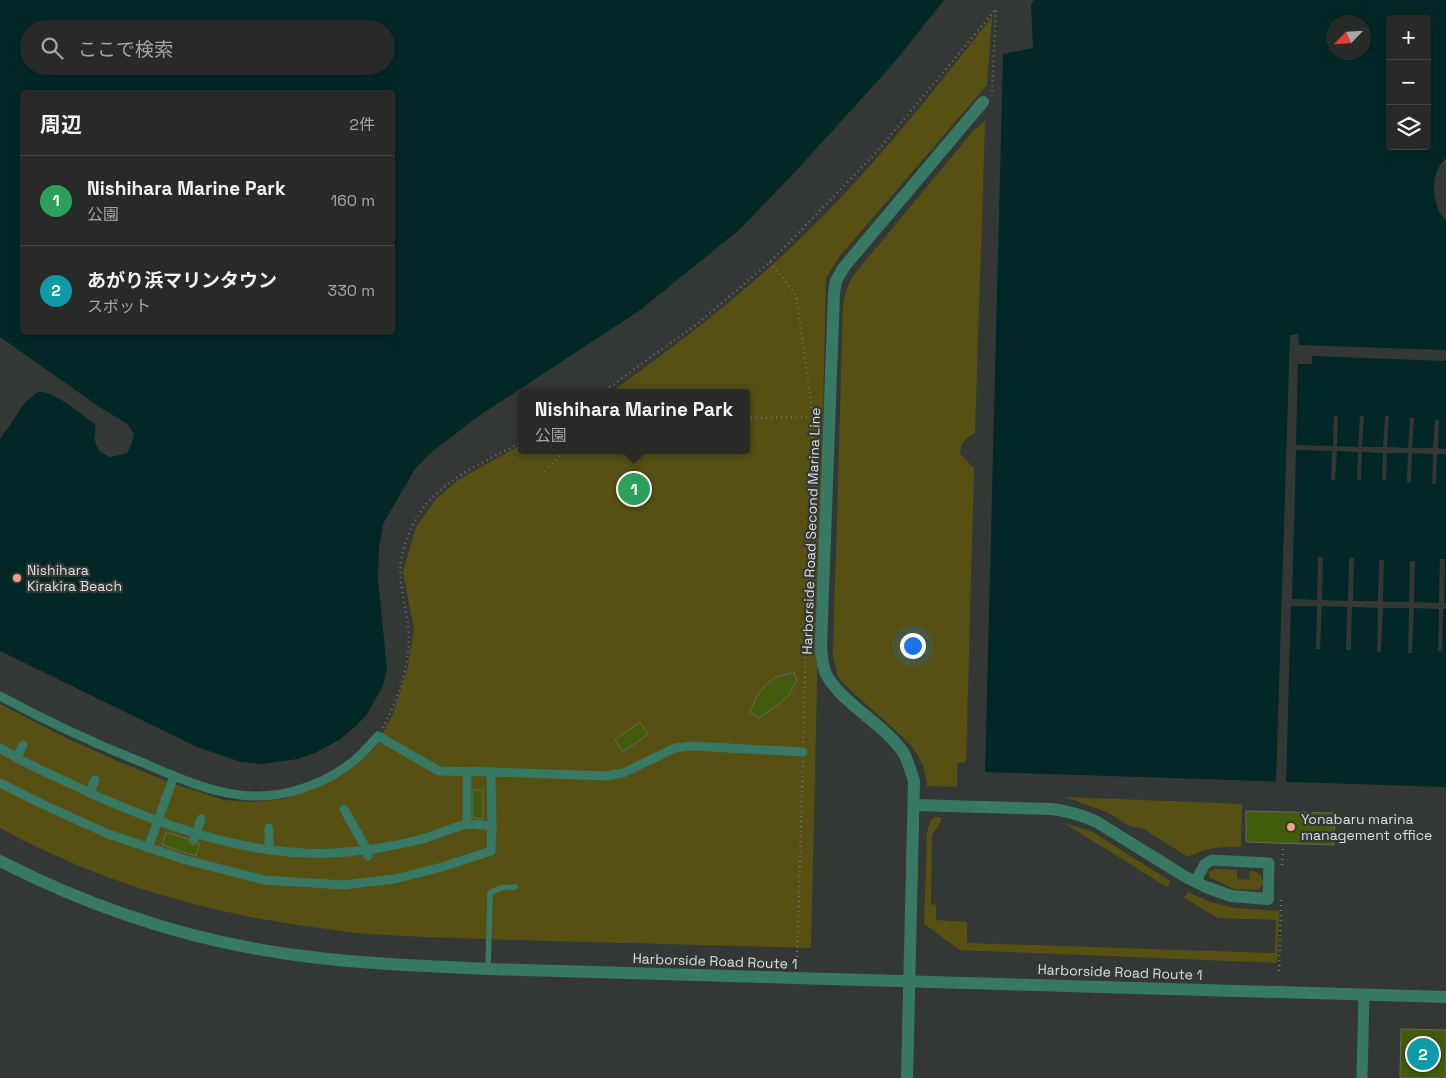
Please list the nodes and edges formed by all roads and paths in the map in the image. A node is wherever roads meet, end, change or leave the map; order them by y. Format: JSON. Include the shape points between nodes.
{"nodes":[{"id":1,"x":988,"y":100,"type":"joint"},
{"id":2,"x":770,"y":262,"type":"junction"},
{"id":3,"x":606,"y":389,"type":"edge"},
{"id":4,"x":812,"y":417,"type":"junction"},
{"id":5,"x":829,"y":417,"type":"junction"},
{"id":6,"x":750,"y":418,"type":"edge"},
{"id":7,"x":518,"y":444,"type":"edge"},
{"id":8,"x":561,"y":454,"type":"edge"},
{"id":9,"x":545,"y":471,"type":"dead end"},
{"id":10,"x":0,"y":696,"type":"edge"},
{"id":11,"x":378,"y":736,"type":"junction"},
{"id":12,"x":23,"y":745,"type":"dead end"},
{"id":13,"x":0,"y":748,"type":"edge"},
{"id":14,"x":803,"y":752,"type":"junction"},
{"id":15,"x":16,"y":758,"type":"junction"},
{"id":16,"x":467,"y":771,"type":"junction"},
{"id":17,"x":490,"y":772,"type":"junction"},
{"id":18,"x":174,"y":776,"type":"junction"},
{"id":19,"x":95,"y":780,"type":"dead end"},
{"id":20,"x":0,"y":783,"type":"edge"},
{"id":21,"x":89,"y":793,"type":"junction"},
{"id":22,"x":914,"y":805,"type":"junction"},
{"id":23,"x":344,"y":809,"type":"dead end"},
{"id":24,"x":201,"y":819,"type":"dead end"},
{"id":25,"x":158,"y":820,"type":"junction"},
{"id":26,"x":467,"y":824,"type":"junction"},
{"id":27,"x":492,"y":826,"type":"junction"},
{"id":28,"x":269,"y":828,"type":"dead end"},
{"id":29,"x":195,"y":836,"type":"junction"},
{"id":30,"x":1283,"y":847,"type":"dead end"},
{"id":31,"x":148,"y":848,"type":"junction"},
{"id":32,"x":269,"y":850,"type":"junction"},
{"id":33,"x":368,"y":853,"type":"junction"},
{"id":34,"x":0,"y":861,"type":"edge"},
{"id":35,"x":1282,"y":871,"type":"dead end"},
{"id":36,"x":1195,"y":882,"type":"junction"},
{"id":37,"x":515,"y":887,"type":"dead end"},
{"id":38,"x":1268,"y":899,"type":"joint"},
{"id":39,"x":1281,"y":899,"type":"dead end"},
{"id":40,"x":797,"y":957,"type":"dead end"},
{"id":41,"x":488,"y":969,"type":"junction"},
{"id":42,"x":1279,"y":971,"type":"dead end"},
{"id":43,"x":910,"y":981,"type":"junction"},
{"id":44,"x":1364,"y":995,"type":"junction"},
{"id":45,"x":1446,"y":997,"type":"edge"},
{"id":46,"x":907,"y":1078,"type":"edge"},
{"id":47,"x":1362,"y":1078,"type":"edge"}],
"edges":[{"from":1,"to":2,"type":"path","via":[[996,9],[874,155]]},
{"from":1,"to":5,"type":"street","name":"Harborside Road Second Marina Line","via":[[844,267],[836,281]]},
{"from":2,"to":3,"type":"path","via":[[697,324]]},
{"from":2,"to":4,"type":"path","via":[[796,295]]},
{"from":4,"to":5,"type":"path"},
{"from":4,"to":6,"type":"path"},
{"from":4,"to":14,"type":"path"},
{"from":5,"to":22,"type":"street","name":"Harborside Road Second Marina Line","via":[[823,664],[837,688],[903,752],[914,781]]},
{"from":7,"to":11,"type":"path","via":[[448,484],[418,515],[402,556],[400,579],[409,638],[405,669],[396,699]]},
{"from":8,"to":9,"type":"path"},
{"from":10,"to":18,"type":"street","via":[[78,735]]},
{"from":11,"to":16,"type":"street","via":[[440,770]]},
{"from":11,"to":18,"type":"street","via":[[355,760],[337,772],[314,784],[266,797],[220,792]]},
{"from":12,"to":15,"type":"street"},
{"from":13,"to":15,"type":"street"},
{"from":14,"to":17,"type":"street","via":[[692,746],[675,748],[623,773],[606,776]]},
{"from":14,"to":40,"type":"path"},
{"from":15,"to":21,"type":"street","via":[[52,779]]},
{"from":16,"to":17,"type":"street"},
{"from":16,"to":26,"type":"street"},
{"from":17,"to":27,"type":"street"},
{"from":18,"to":25,"type":"street"},
{"from":19,"to":21,"type":"street"},
{"from":20,"to":31,"type":"street","via":[[70,818]]},
{"from":21,"to":25,"type":"street","via":[[118,809]]},
{"from":22,"to":36,"type":"street","via":[[1052,809],[1084,815]]},
{"from":22,"to":43,"type":"street","name":"Harborside Road Second Marina Line"},
{"from":23,"to":33,"type":"street"},
{"from":24,"to":29,"type":"street"},
{"from":25,"to":29,"type":"street"},
{"from":25,"to":31,"type":"street"},
{"from":26,"to":27,"type":"street"},
{"from":26,"to":33,"type":"street"},
{"from":27,"to":31,"type":"street","via":[[491,851],[395,879],[344,885],[264,880]]},
{"from":28,"to":32,"type":"street"},
{"from":29,"to":32,"type":"street"},
{"from":30,"to":35,"type":"path"},
{"from":32,"to":33,"type":"street","via":[[301,856]]},
{"from":34,"to":41,"type":"street","name":"Harborside Road Route 1","via":[[101,906],[219,941],[346,961]]},
{"from":36,"to":38,"type":"street","via":[[1218,893]]},
{"from":36,"to":38,"type":"street","via":[[1205,864],[1212,860],[1269,863]]},
{"from":37,"to":41,"type":"lane","via":[[500,888],[490,893]]},
{"from":39,"to":42,"type":"path"},
{"from":41,"to":43,"type":"street","name":"Harborside Road Route 1"},
{"from":43,"to":44,"type":"street","name":"Harborside Road Route 1"},
{"from":43,"to":46,"type":"street","name":"Harborside Road Second Marina Line"},
{"from":44,"to":45,"type":"street","name":"Harborside Road Route 1"},
{"from":44,"to":47,"type":"street"}]}
